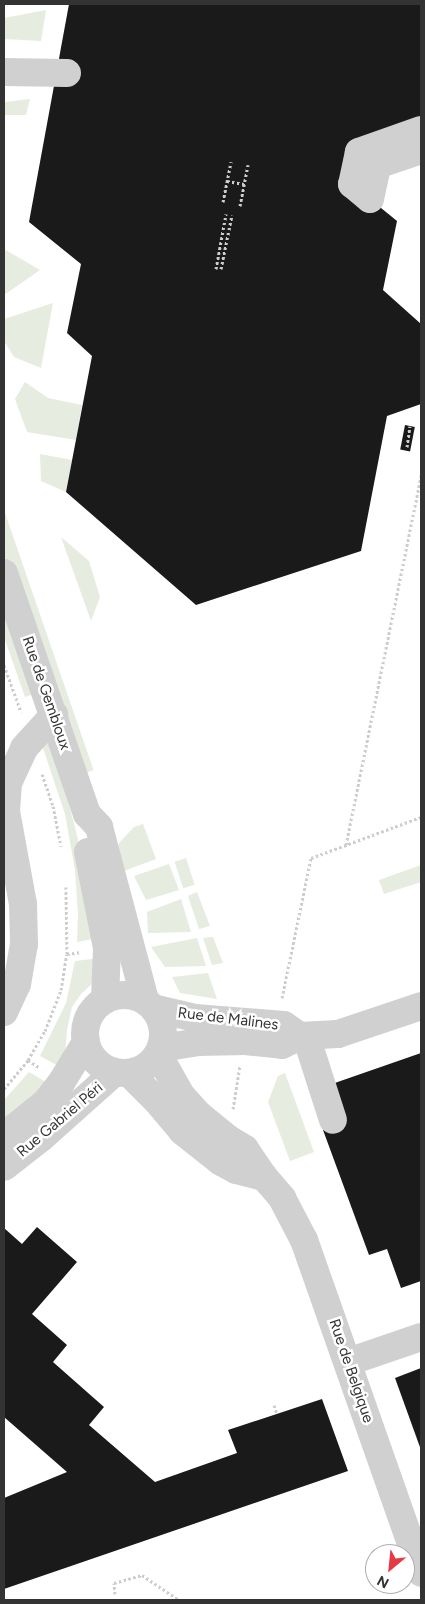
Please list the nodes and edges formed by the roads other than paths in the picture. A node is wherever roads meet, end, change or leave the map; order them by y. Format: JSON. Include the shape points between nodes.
{"nodes":[{"id":1,"x":4,"y":72,"type":"edge"},
{"id":2,"x":67,"y":72,"type":"dead end"},
{"id":3,"x":421,"y":130,"type":"edge"},
{"id":4,"x":421,"y":150,"type":"edge"},
{"id":5,"x":4,"y":573,"type":"edge"},
{"id":6,"x":54,"y":715,"type":"junction"},
{"id":7,"x":87,"y":814,"type":"junction"},
{"id":8,"x":105,"y":1000,"type":"junction"},
{"id":9,"x":149,"y":1004,"type":"junction"},
{"id":10,"x":421,"y":1006,"type":"edge"},
{"id":11,"x":4,"y":1012,"type":"edge"},
{"id":12,"x":303,"y":1036,"type":"junction"},
{"id":13,"x":86,"y":1042,"type":"junction"},
{"id":14,"x":160,"y":1051,"type":"junction"},
{"id":15,"x":122,"y":1073,"type":"junction"},
{"id":16,"x":333,"y":1120,"type":"dead end"},
{"id":17,"x":4,"y":1136,"type":"edge"},
{"id":18,"x":4,"y":1167,"type":"edge"},
{"id":19,"x":264,"y":1177,"type":"junction"},
{"id":20,"x":421,"y":1337,"type":"edge"},
{"id":21,"x":348,"y":1362,"type":"junction"},
{"id":22,"x":421,"y":1573,"type":"edge"}],
"edges":[{"from":1,"to":2,"type":"street"},
{"from":3,"to":4,"type":"street","via":[[359,152],[352,184],[370,199],[377,165]]},
{"from":5,"to":6,"type":"street","name":"Rue de Gembloux"},
{"from":6,"to":7,"type":"street","name":"Rue de Gembloux"},
{"from":6,"to":11,"type":"street","via":[[28,744],[8,783],[6,812],[23,904],[24,944],[17,984]]},
{"from":7,"to":8,"type":"street","name":"Rue de Gembloux","via":[[83,831],[107,948]]},
{"from":7,"to":9,"type":"street","name":"Rue de Gembloux","via":[[99,827]]},
{"from":8,"to":9,"type":"street","via":[[125,994]]},
{"from":8,"to":13,"type":"street","via":[[96,1006],[86,1023]]},
{"from":9,"to":12,"type":"street","name":"Rue de Malines","via":[[195,1018],[284,1025]]},
{"from":9,"to":14,"type":"street","via":[[163,1027]]},
{"from":10,"to":12,"type":"street","name":"Rue de Malines","via":[[338,1034]]},
{"from":12,"to":14,"type":"street","name":"Rue de Malines","via":[[282,1045],[198,1042]]},
{"from":12,"to":16,"type":"street"},
{"from":13,"to":15,"type":"street","via":[[96,1062]]},
{"from":13,"to":17,"type":"street","name":"Rue Gabriel Péri","via":[[46,1102]]},
{"from":14,"to":15,"type":"street","via":[[151,1063],[140,1070]]},
{"from":14,"to":19,"type":"street","name":"Rue de Belgique","via":[[180,1095],[200,1116],[245,1149]]},
{"from":15,"to":18,"type":"street","name":"Rue Gabriel Péri"},
{"from":15,"to":19,"type":"street","via":[[157,1101],[182,1131],[221,1162],[236,1170]]},
{"from":19,"to":21,"type":"street","name":"Rue de Belgique","via":[[282,1198],[304,1240]]},
{"from":20,"to":21,"type":"street"},
{"from":21,"to":22,"type":"street","name":"Rue de Belgique"}]}
